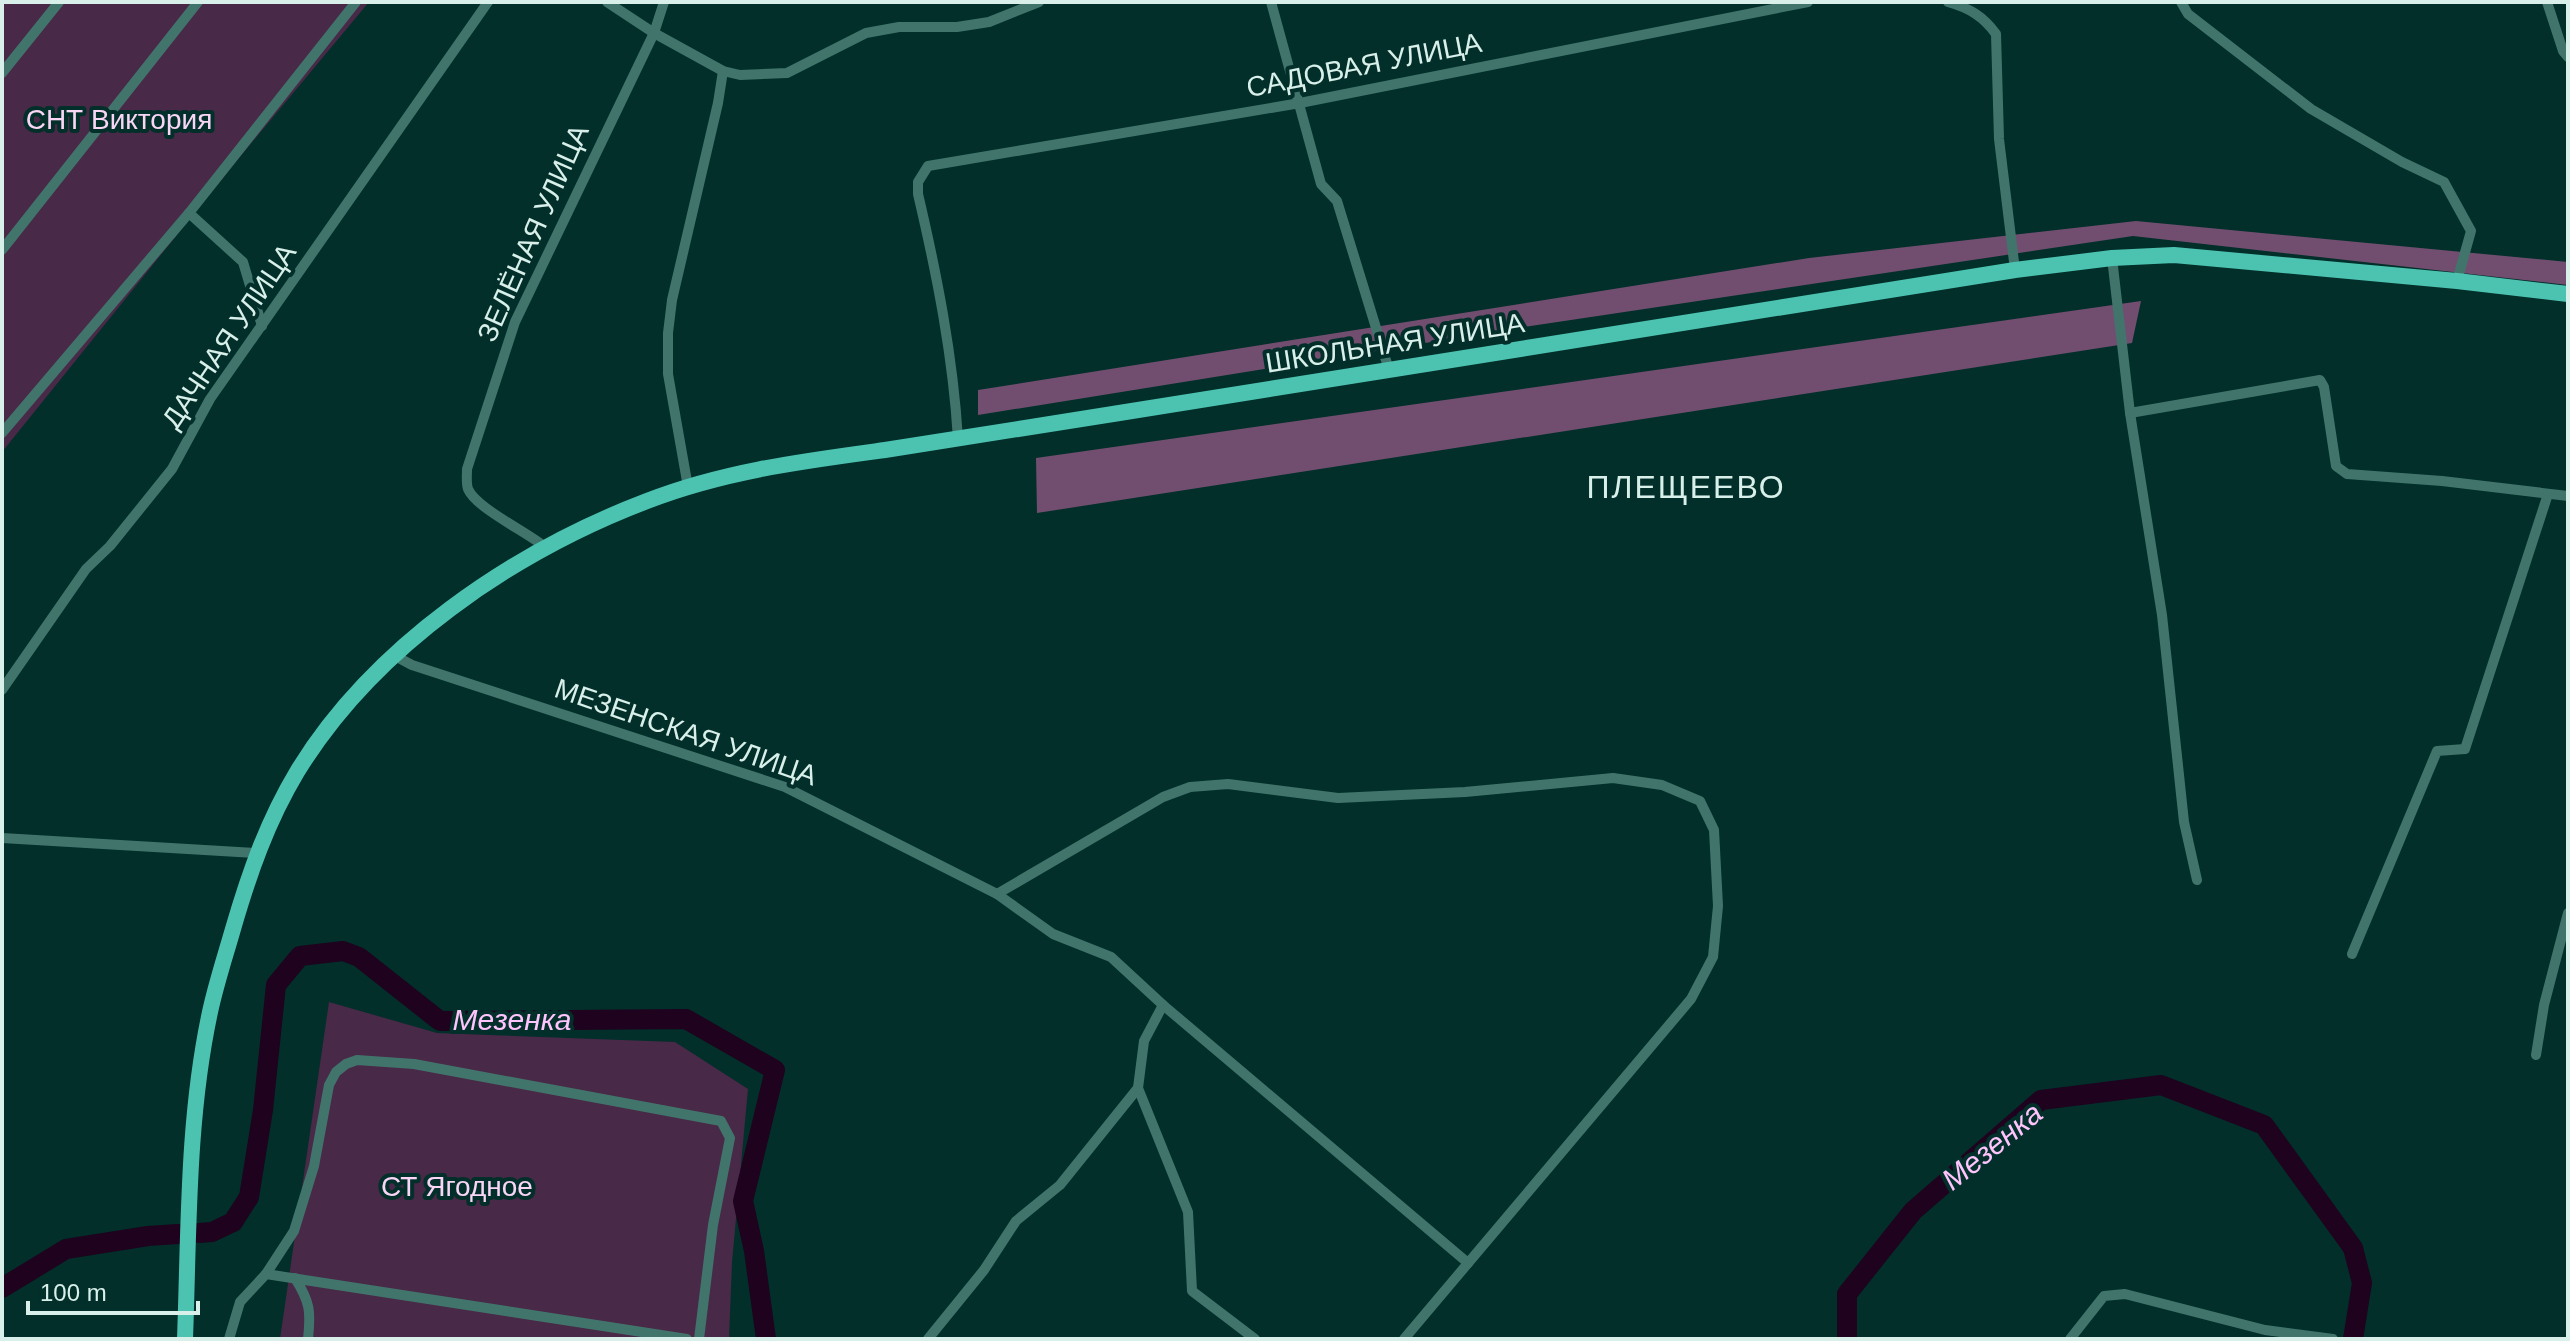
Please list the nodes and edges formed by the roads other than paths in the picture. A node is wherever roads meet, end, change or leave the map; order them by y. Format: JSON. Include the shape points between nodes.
{"nodes":[{"id":1,"x":59,"y":2,"type":"edge"},
{"id":2,"x":198,"y":2,"type":"edge"},
{"id":3,"x":356,"y":2,"type":"edge"},
{"id":4,"x":488,"y":2,"type":"edge"},
{"id":5,"x":607,"y":2,"type":"edge"},
{"id":6,"x":664,"y":2,"type":"edge"},
{"id":7,"x":1039,"y":2,"type":"edge"},
{"id":8,"x":1271,"y":2,"type":"edge"},
{"id":9,"x":1808,"y":2,"type":"edge"},
{"id":10,"x":1948,"y":2,"type":"edge"},
{"id":11,"x":2181,"y":2,"type":"edge"},
{"id":12,"x":2547,"y":2,"type":"edge"},
{"id":13,"x":654,"y":33,"type":"junction"},
{"id":14,"x":2568,"y":57,"type":"edge"},
{"id":15,"x":723,"y":71,"type":"junction"},
{"id":16,"x":2,"y":73,"type":"edge"},
{"id":17,"x":1300,"y":103,"type":"junction"},
{"id":18,"x":189,"y":213,"type":"junction"},
{"id":19,"x":2,"y":250,"type":"edge"},
{"id":20,"x":2112,"y":258,"type":"junction"},
{"id":21,"x":2015,"y":270,"type":"junction"},
{"id":22,"x":2457,"y":281,"type":"junction"},
{"id":23,"x":2568,"y":294,"type":"edge"},
{"id":24,"x":262,"y":326,"type":"junction"},
{"id":25,"x":1389,"y":370,"type":"junction"},
{"id":26,"x":2130,"y":413,"type":"junction"},
{"id":27,"x":2,"y":433,"type":"edge"},
{"id":28,"x":958,"y":439,"type":"junction"},
{"id":29,"x":688,"y":487,"type":"junction"},
{"id":30,"x":2548,"y":494,"type":"junction"},
{"id":31,"x":2568,"y":496,"type":"edge"},
{"id":32,"x":545,"y":547,"type":"junction"},
{"id":33,"x":395,"y":656,"type":"junction"},
{"id":34,"x":2,"y":690,"type":"edge"},
{"id":35,"x":2,"y":838,"type":"edge"},
{"id":36,"x":255,"y":853,"type":"junction"},
{"id":37,"x":2197,"y":880,"type":"dead end"},
{"id":38,"x":997,"y":894,"type":"junction"},
{"id":39,"x":2568,"y":913,"type":"edge"},
{"id":40,"x":2352,"y":954,"type":"dead end"},
{"id":41,"x":1163,"y":1005,"type":"junction"},
{"id":42,"x":2536,"y":1055,"type":"dead end"},
{"id":43,"x":1138,"y":1088,"type":"junction"},
{"id":44,"x":1468,"y":1263,"type":"junction"},
{"id":45,"x":266,"y":1274,"type":"junction"},
{"id":46,"x":295,"y":1278,"type":"junction"},
{"id":47,"x":185,"y":1339,"type":"edge"},
{"id":48,"x":229,"y":1339,"type":"edge"},
{"id":49,"x":308,"y":1339,"type":"edge"},
{"id":50,"x":687,"y":1339,"type":"edge"},
{"id":51,"x":699,"y":1339,"type":"edge"},
{"id":52,"x":928,"y":1339,"type":"edge"},
{"id":53,"x":1255,"y":1339,"type":"edge"},
{"id":54,"x":1404,"y":1339,"type":"edge"},
{"id":55,"x":2070,"y":1339,"type":"edge"},
{"id":56,"x":2333,"y":1339,"type":"edge"}],
"edges":[{"from":1,"to":16,"type":"street"},
{"from":2,"to":19,"type":"street"},
{"from":3,"to":18,"type":"street"},
{"from":4,"to":24,"type":"street","name":"ДАЧНАЯ УЛИЦА"},
{"from":5,"to":13,"type":"street"},
{"from":6,"to":13,"type":"street","name":"ЗЕЛЁНАЯ УЛИЦА"},
{"from":7,"to":15,"type":"street","via":[[989,22],[866,33],[787,73]]},
{"from":8,"to":17,"type":"street"},
{"from":9,"to":17,"type":"street","name":"САДОВАЯ УЛИЦА"},
{"from":10,"to":21,"type":"street","via":[[1973,11],[1996,34],[1999,139]]},
{"from":11,"to":22,"type":"street","via":[[2188,14],[2311,109],[2444,182],[2471,231]]},
{"from":12,"to":14,"type":"street"},
{"from":13,"to":15,"type":"street"},
{"from":13,"to":32,"type":"street","name":"ЗЕЛЁНАЯ УЛИЦА","via":[[515,322],[467,469],[468,488],[478,503]]},
{"from":15,"to":29,"type":"street","via":[[668,333],[668,374]]},
{"from":17,"to":25,"type":"street","via":[[1321,184],[1337,201]]},
{"from":17,"to":28,"type":"street","name":"САДОВАЯ УЛИЦА","via":[[928,166],[918,182],[918,194],[942,301]]},
{"from":18,"to":24,"type":"street","via":[[243,262]]},
{"from":18,"to":27,"type":"street"},
{"from":20,"to":21,"type":"main road","name":"ШКОЛЬНАЯ УЛИЦА"},
{"from":20,"to":22,"type":"main road","name":"ШКОЛЬНАЯ УЛИЦА","via":[[2174,255]]},
{"from":20,"to":26,"type":"street"},
{"from":21,"to":25,"type":"main road","name":"ШКОЛЬНАЯ УЛИЦА"},
{"from":22,"to":23,"type":"main road","name":"ШКОЛЬНАЯ УЛИЦА"},
{"from":24,"to":34,"type":"street","name":"ДАЧНАЯ УЛИЦА","via":[[210,399],[172,469],[86,569]]},
{"from":25,"to":28,"type":"main road","name":"ШКОЛЬНАЯ УЛИЦА"},
{"from":26,"to":30,"type":"street","via":[[2320,380],[2336,466],[2347,474]]},
{"from":26,"to":37,"type":"street","via":[[2162,615],[2184,822]]},
{"from":28,"to":29,"type":"main road","name":"ШКОЛЬНАЯ УЛИЦА","via":[[756,469]]},
{"from":29,"to":32,"type":"main road","name":"ШКОЛЬНАЯ УЛИЦА"},
{"from":30,"to":31,"type":"street"},
{"from":30,"to":40,"type":"street","via":[[2465,749],[2437,751]]},
{"from":32,"to":33,"type":"main road","name":"ШКОЛЬНАЯ УЛИЦА","via":[[450,608]]},
{"from":33,"to":36,"type":"main road","name":"ШКОЛЬНАЯ УЛИЦА","via":[[321,737]]},
{"from":33,"to":38,"type":"street","name":"МЕЗЕНСКАЯ УЛИЦА","via":[[785,787]]},
{"from":35,"to":36,"type":"street"},
{"from":36,"to":47,"type":"main road","name":"ШКОЛЬНАЯ УЛИЦА","via":[[211,1009],[200,1077]]},
{"from":38,"to":41,"type":"street","name":"МЕЗЕНСКАЯ УЛИЦА","via":[[1053,934],[1111,957]]},
{"from":38,"to":44,"type":"street","via":[[1163,797],[1190,787],[1228,784],[1338,798],[1613,778],[1662,785],[1700,801],[1714,830],[1718,906],[1713,957],[1691,999]]},
{"from":39,"to":42,"type":"street"},
{"from":41,"to":43,"type":"street","via":[[1144,1041]]},
{"from":41,"to":44,"type":"street","name":"МЕЗЕНСКАЯ УЛИЦА"},
{"from":43,"to":52,"type":"street","via":[[1060,1185],[1016,1221]]},
{"from":43,"to":53,"type":"street","via":[[1188,1212],[1192,1291]]},
{"from":44,"to":54,"type":"street"},
{"from":45,"to":46,"type":"street"},
{"from":45,"to":48,"type":"street","via":[[240,1302]]},
{"from":45,"to":51,"type":"street","via":[[294,1231],[336,1072],[357,1060],[414,1064],[721,1121],[730,1138]]},
{"from":46,"to":49,"type":"street","via":[[309,1299]]},
{"from":46,"to":50,"type":"street"},
{"from":55,"to":56,"type":"street","via":[[2104,1296],[2125,1294],[2265,1330]]}]}
